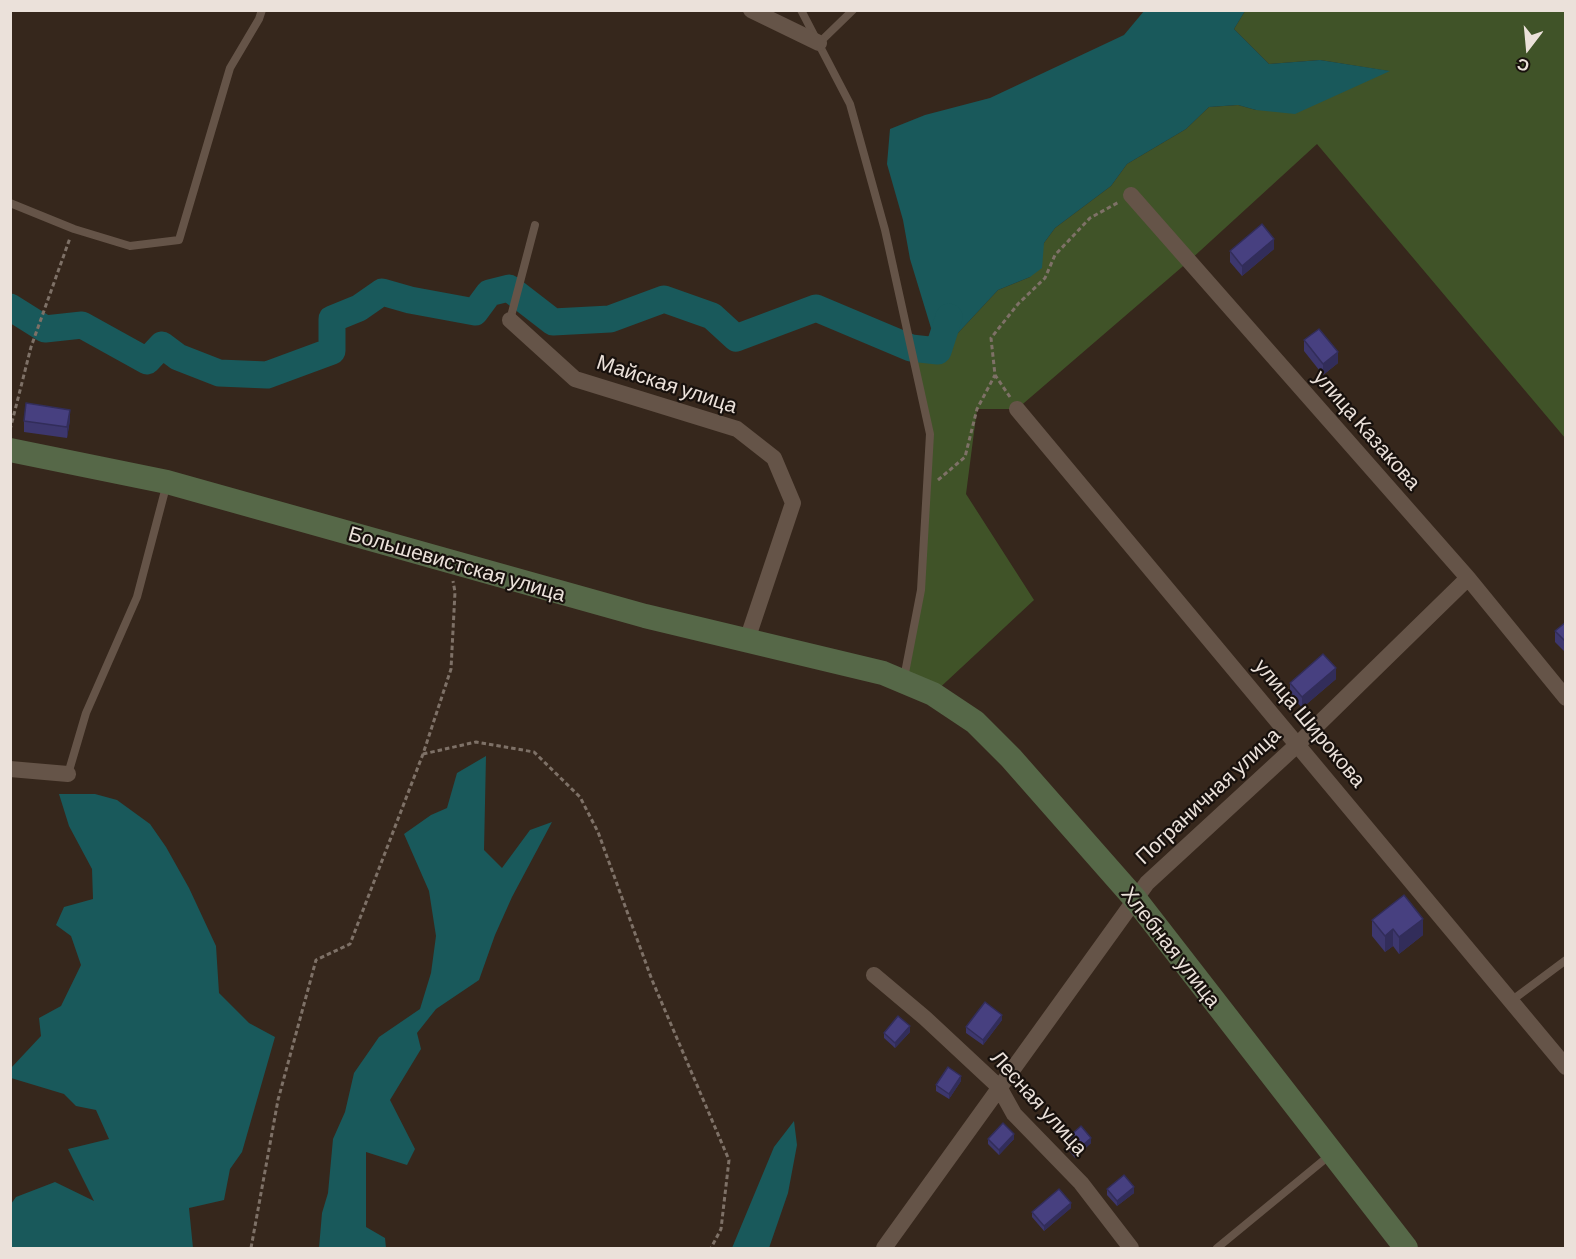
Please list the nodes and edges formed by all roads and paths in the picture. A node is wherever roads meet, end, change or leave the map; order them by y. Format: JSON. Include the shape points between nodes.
{"nodes":[{"id":1,"x":262,"y":10,"type":"edge"},
{"id":2,"x":751,"y":10,"type":"edge"},
{"id":3,"x":801,"y":10,"type":"edge"},
{"id":4,"x":853,"y":10,"type":"edge"},
{"id":5,"x":819,"y":44,"type":"junction"},
{"id":6,"x":1131,"y":195,"type":"joint"},
{"id":7,"x":10,"y":203,"type":"edge"},
{"id":8,"x":535,"y":225,"type":"dead end"},
{"id":9,"x":74,"y":229,"type":"junction"},
{"id":10,"x":510,"y":320,"type":"joint"},
{"id":11,"x":995,"y":375,"type":"junction"},
{"id":12,"x":1017,"y":409,"type":"joint"},
{"id":13,"x":10,"y":430,"type":"edge"},
{"id":14,"x":10,"y":450,"type":"edge"},
{"id":15,"x":167,"y":482,"type":"junction"},
{"id":16,"x":927,"y":489,"type":"junction"},
{"id":17,"x":450,"y":561,"type":"junction"},
{"id":18,"x":1468,"y":578,"type":"junction"},
{"id":19,"x":747,"y":640,"type":"junction"},
{"id":20,"x":903,"y":681,"type":"junction"},
{"id":21,"x":1566,"y":698,"type":"edge"},
{"id":22,"x":1298,"y":744,"type":"junction"},
{"id":23,"x":423,"y":754,"type":"junction"},
{"id":24,"x":10,"y":769,"type":"edge"},
{"id":25,"x":68,"y":774,"type":"joint"},
{"id":26,"x":1136,"y":900,"type":"junction"},
{"id":27,"x":1566,"y":960,"type":"edge"},
{"id":28,"x":874,"y":975,"type":"dead end"},
{"id":29,"x":1510,"y":1001,"type":"junction"},
{"id":30,"x":1566,"y":1067,"type":"edge"},
{"id":31,"x":999,"y":1087,"type":"junction"},
{"id":32,"x":1333,"y":1153,"type":"junction"},
{"id":33,"x":251,"y":1248,"type":"edge"},
{"id":34,"x":711,"y":1248,"type":"edge"},
{"id":35,"x":884,"y":1248,"type":"edge"},
{"id":36,"x":1131,"y":1248,"type":"edge"},
{"id":37,"x":1217,"y":1248,"type":"edge"},
{"id":38,"x":1406,"y":1248,"type":"edge"}],
"edges":[{"from":1,"to":9,"type":"lane","via":[[230,68],[179,240],[130,246]]},
{"from":2,"to":5,"type":"street"},
{"from":3,"to":5,"type":"lane"},
{"from":4,"to":5,"type":"lane"},
{"from":5,"to":16,"type":"lane","via":[[850,104],[885,230],[930,434]]},
{"from":6,"to":11,"type":"path","via":[[1090,218],[1055,255],[1045,278],[991,338]]},
{"from":6,"to":18,"type":"street","name":"улица Казакова"},
{"from":7,"to":9,"type":"lane"},
{"from":8,"to":10,"type":"lane"},
{"from":9,"to":13,"type":"path","via":[[31,347]]},
{"from":10,"to":19,"type":"street","name":"Майская улица","via":[[575,379],[737,429],[774,458],[793,503]]},
{"from":11,"to":12,"type":"path"},
{"from":11,"to":16,"type":"path","via":[[977,409],[965,458]]},
{"from":12,"to":22,"type":"street","name":"улица Широкова"},
{"from":14,"to":15,"type":"street","name":"Большевистская улица"},
{"from":15,"to":17,"type":"street","name":"Большевистская улица"},
{"from":15,"to":25,"type":"lane","via":[[137,597],[86,713]]},
{"from":16,"to":20,"type":"lane","via":[[921,590]]},
{"from":17,"to":19,"type":"street","name":"Большевистская улица","via":[[645,616]]},
{"from":17,"to":23,"type":"path","via":[[455,592],[451,669]]},
{"from":18,"to":21,"type":"street","name":"улица Казакова"},
{"from":18,"to":22,"type":"street","name":"Пограничная улица"},
{"from":19,"to":20,"type":"street","name":"Большевистская улица"},
{"from":20,"to":26,"type":"street","name":"Хлебная улица","via":[[933,694],[975,722]]},
{"from":22,"to":26,"type":"street","name":"Пограничная улица","via":[[1147,883]]},
{"from":22,"to":29,"type":"street","name":"улица Широкова"},
{"from":23,"to":33,"type":"path","via":[[350,944],[316,960],[278,1100]]},
{"from":23,"to":34,"type":"path","via":[[476,742],[534,752],[580,797],[598,832],[652,980],[729,1160],[721,1229]]},
{"from":24,"to":25,"type":"street"},
{"from":26,"to":31,"type":"street","name":"Пограничная улица"},
{"from":26,"to":32,"type":"street","name":"Хлебная улица"},
{"from":27,"to":29,"type":"lane"},
{"from":28,"to":31,"type":"street","name":"Лесная улица"},
{"from":29,"to":30,"type":"street","name":"улица Широкова"},
{"from":31,"to":35,"type":"street","name":"Пограничная улица"},
{"from":31,"to":36,"type":"street","name":"Лесная улица","via":[[1014,1114],[1080,1183]]},
{"from":32,"to":37,"type":"lane"},
{"from":32,"to":38,"type":"street","name":"Хлебная улица"}]}
